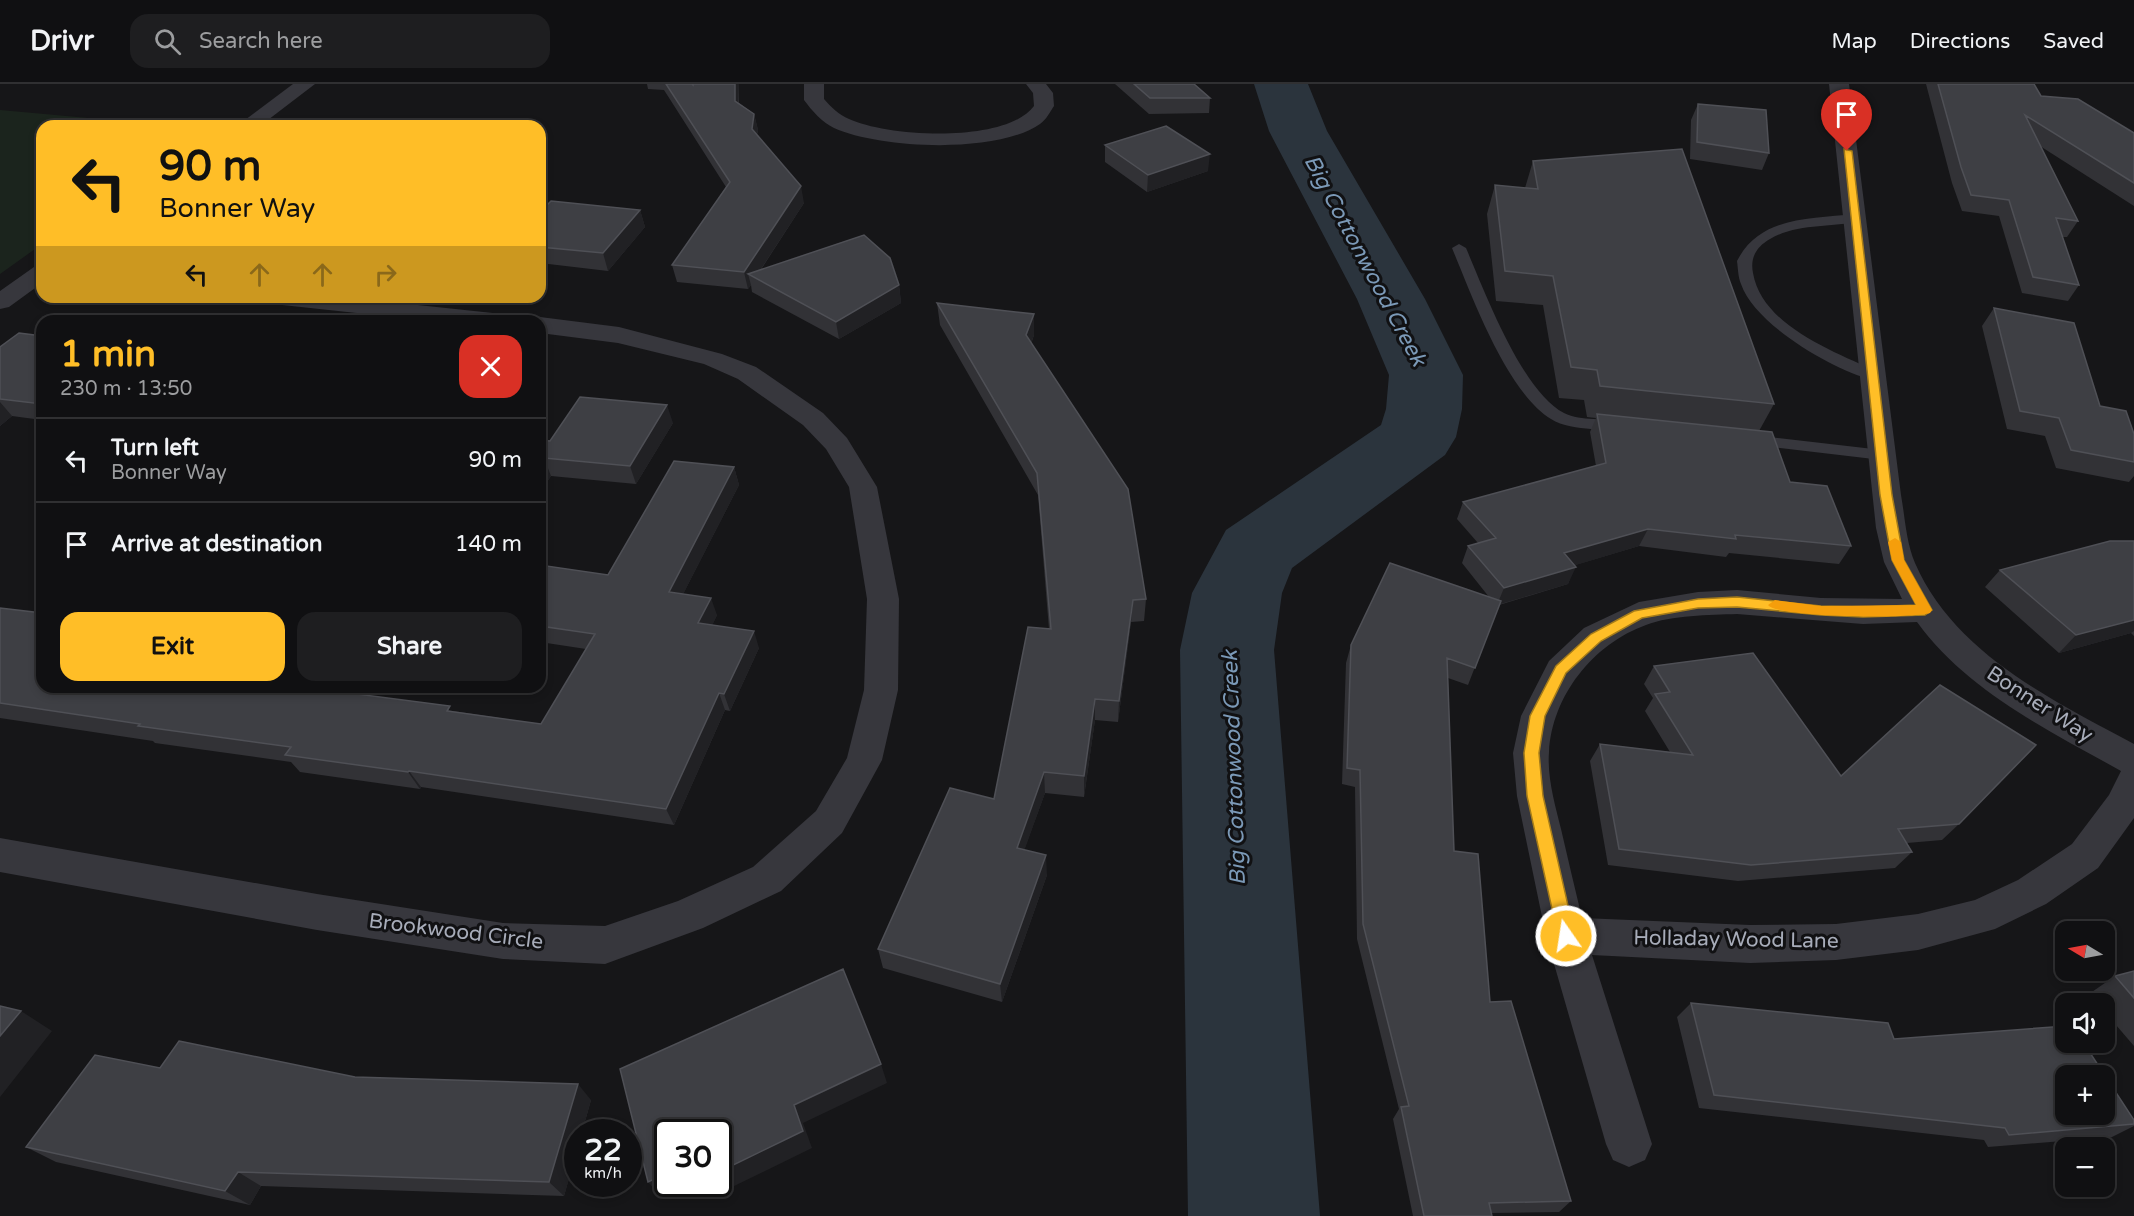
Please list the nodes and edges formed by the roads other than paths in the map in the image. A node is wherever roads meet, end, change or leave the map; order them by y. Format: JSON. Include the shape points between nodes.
{"nodes":[{"id":1,"x":305,"y":84,"type":"edge"},
{"id":2,"x":814,"y":84,"type":"edge"},
{"id":3,"x":1036,"y":84,"type":"edge"},
{"id":4,"x":1839,"y":84,"type":"edge"},
{"id":5,"x":255,"y":120,"type":"edge"},
{"id":6,"x":1855,"y":218,"type":"junction"},
{"id":7,"x":1459,"y":248,"type":"dead end"},
{"id":8,"x":36,"y":277,"type":"edge"},
{"id":9,"x":0,"y":302,"type":"edge"},
{"id":10,"x":330,"y":303,"type":"edge"},
{"id":11,"x":445,"y":315,"type":"edge"},
{"id":12,"x":546,"y":326,"type":"edge"},
{"id":13,"x":1873,"y":375,"type":"junction"},
{"id":14,"x":1637,"y":427,"type":"edge"},
{"id":15,"x":1730,"y":438,"type":"edge"},
{"id":16,"x":1882,"y":455,"type":"junction"},
{"id":17,"x":1925,"y":610,"type":"junction"},
{"id":18,"x":2134,"y":761,"type":"edge"},
{"id":19,"x":2134,"y":781,"type":"edge"},
{"id":20,"x":0,"y":855,"type":"edge"},
{"id":21,"x":1566,"y":936,"type":"junction"},
{"id":22,"x":1629,"y":1144,"type":"dead end"}],
"edges":[{"from":1,"to":5,"type":"street"},
{"from":2,"to":3,"type":"street","via":[[814,100],[840,123],[892,136],[933,138],[982,136],[1014,130],[1034,120],[1044,106],[1043,93]]},
{"from":4,"to":6,"type":"street","name":"Bonner Way"},
{"from":6,"to":13,"type":"street","name":"Bonner Way"},
{"from":6,"to":13,"type":"lane","via":[[1771,233],[1755,244],[1744,261],[1748,285],[1769,315],[1805,344]]},
{"from":7,"to":14,"type":"lane","via":[[1486,313],[1529,388],[1556,415],[1586,424]]},
{"from":8,"to":9,"type":"street"},
{"from":10,"to":11,"type":"street"},
{"from":12,"to":20,"type":"street","name":"Brookwood Circle","via":[[619,335],[713,359],[747,373],[813,419],[837,444],[863,487],[883,599],[881,690],[864,760],[829,822],[766,879],[689,915],[605,945],[503,941]]},
{"from":13,"to":16,"type":"street","name":"Bonner Way"},
{"from":15,"to":16,"type":"lane"},
{"from":16,"to":17,"type":"street","name":"Bonner Way","via":[[1898,560]]},
{"from":17,"to":18,"type":"street","name":"Bonner Way","via":[[1993,677],[2043,711]]},
{"from":17,"to":21,"type":"street","via":[[1863,612],[1737,602],[1698,604],[1639,614],[1596,637],[1561,670],[1538,716],[1531,753],[1535,796]]},
{"from":19,"to":21,"type":"street","name":"Holladay Wood Lane","via":[[2122,806],[2085,856],[2032,892],[1981,916],[1918,932],[1836,942],[1750,944]]},
{"from":21,"to":22,"type":"street"}]}
